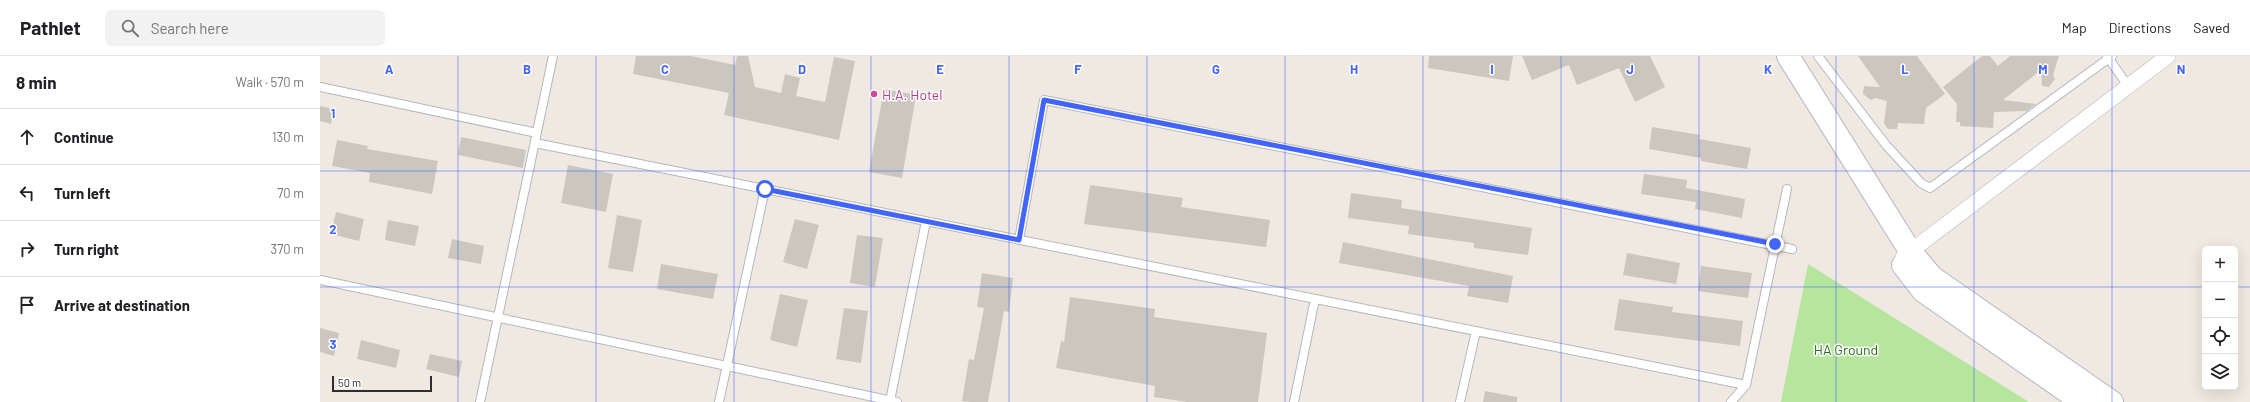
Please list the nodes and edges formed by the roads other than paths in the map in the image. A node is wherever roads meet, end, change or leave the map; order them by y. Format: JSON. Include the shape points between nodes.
{"nodes":[{"id":1,"x":553,"y":56,"type":"edge"},
{"id":2,"x":1772,"y":56,"type":"edge"},
{"id":3,"x":1788,"y":56,"type":"edge"},
{"id":4,"x":1818,"y":56,"type":"edge"},
{"id":5,"x":2168,"y":56,"type":"edge"},
{"id":6,"x":2109,"y":57,"type":"edge"},
{"id":7,"x":320,"y":86,"type":"edge"},
{"id":8,"x":2128,"y":86,"type":"junction"},
{"id":9,"x":537,"y":133,"type":"junction"},
{"id":10,"x":535,"y":143,"type":"junction"},
{"id":11,"x":765,"y":189,"type":"junction"},
{"id":12,"x":1787,"y":189,"type":"dead end"},
{"id":13,"x":926,"y":221,"type":"junction"},
{"id":14,"x":1019,"y":240,"type":"junction"},
{"id":15,"x":1775,"y":244,"type":"junction"},
{"id":16,"x":1792,"y":249,"type":"dead end"},
{"id":17,"x":1904,"y":255,"type":"junction"},
{"id":18,"x":320,"y":280,"type":"edge"},
{"id":19,"x":1315,"y":299,"type":"junction"},
{"id":20,"x":498,"y":318,"type":"junction"},
{"id":21,"x":1476,"y":331,"type":"junction"},
{"id":22,"x":727,"y":366,"type":"junction"},
{"id":23,"x":1746,"y":385,"type":"junction"},
{"id":24,"x":889,"y":401,"type":"edge"},
{"id":25,"x":480,"y":402,"type":"edge"},
{"id":26,"x":720,"y":402,"type":"edge"},
{"id":27,"x":1294,"y":402,"type":"edge"},
{"id":28,"x":1460,"y":402,"type":"edge"},
{"id":29,"x":1731,"y":402,"type":"edge"},
{"id":30,"x":2082,"y":402,"type":"edge"},
{"id":31,"x":2112,"y":402,"type":"edge"}],
"edges":[{"from":1,"to":9,"type":"lane"},
{"from":2,"to":17,"type":"street","via":[[1870,217]]},
{"from":3,"to":17,"type":"street"},
{"from":4,"to":6,"type":"lane","via":[[1886,145],[1921,184],[1930,188]]},
{"from":5,"to":8,"type":"street"},
{"from":6,"to":8,"type":"lane"},
{"from":7,"to":9,"type":"lane"},
{"from":8,"to":17,"type":"street"},
{"from":9,"to":10,"type":"lane"},
{"from":10,"to":11,"type":"lane"},
{"from":10,"to":20,"type":"lane"},
{"from":11,"to":13,"type":"lane"},
{"from":11,"to":22,"type":"lane"},
{"from":12,"to":15,"type":"lane"},
{"from":13,"to":14,"type":"lane"},
{"from":13,"to":24,"type":"lane"},
{"from":14,"to":15,"type":"lane","via":[[1044,100]]},
{"from":14,"to":19,"type":"lane"},
{"from":15,"to":16,"type":"lane"},
{"from":15,"to":23,"type":"lane"},
{"from":17,"to":30,"type":"street","via":[[1923,291]]},
{"from":17,"to":31,"type":"street"},
{"from":18,"to":20,"type":"lane"},
{"from":19,"to":21,"type":"lane"},
{"from":19,"to":27,"type":"lane"},
{"from":20,"to":22,"type":"lane"},
{"from":20,"to":25,"type":"lane"},
{"from":21,"to":23,"type":"lane"},
{"from":21,"to":28,"type":"lane"},
{"from":22,"to":24,"type":"lane"},
{"from":22,"to":26,"type":"lane"},
{"from":23,"to":29,"type":"lane"}]}
